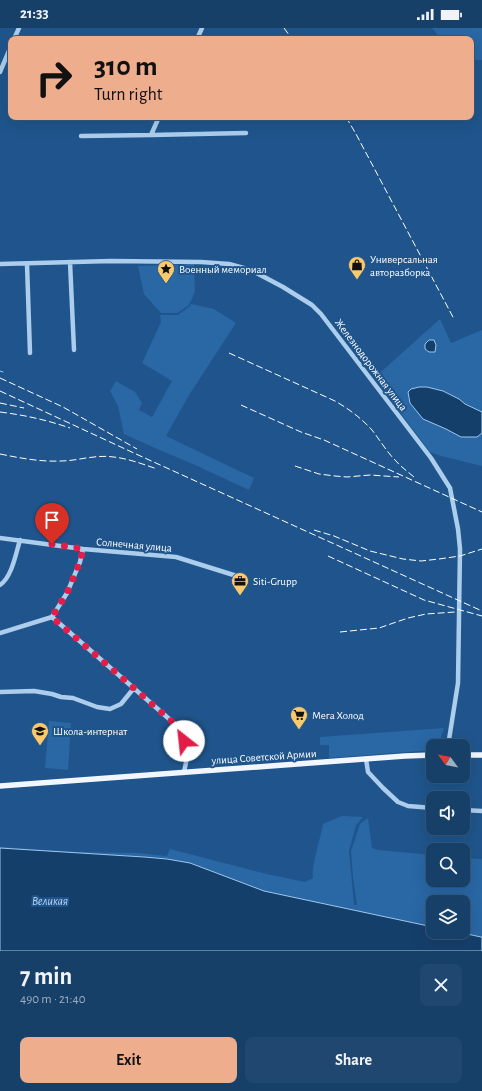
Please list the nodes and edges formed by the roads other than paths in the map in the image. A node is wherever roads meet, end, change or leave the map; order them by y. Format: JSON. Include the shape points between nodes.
{"nodes":[{"id":1,"x":8,"y":53,"type":"edge"},
{"id":2,"x":0,"y":72,"type":"edge"},
{"id":3,"x":158,"y":120,"type":"edge"},
{"id":4,"x":246,"y":133,"type":"dead end"},
{"id":5,"x":151,"y":134,"type":"junction"},
{"id":6,"x":81,"y":136,"type":"dead end"},
{"id":7,"x":70,"y":262,"type":"junction"},
{"id":8,"x":0,"y":264,"type":"edge"},
{"id":9,"x":28,"y":264,"type":"junction"},
{"id":10,"x":74,"y":350,"type":"dead end"},
{"id":11,"x":30,"y":354,"type":"dead end"},
{"id":12,"x":0,"y":538,"type":"edge"},
{"id":13,"x":20,"y":540,"type":"junction"},
{"id":14,"x":83,"y":549,"type":"junction"},
{"id":15,"x":240,"y":577,"type":"dead end"},
{"id":16,"x":0,"y":585,"type":"edge"},
{"id":17,"x":52,"y":617,"type":"junction"},
{"id":18,"x":0,"y":633,"type":"edge"},
{"id":19,"x":134,"y":688,"type":"junction"},
{"id":20,"x":0,"y":692,"type":"edge"},
{"id":21,"x":449,"y":739,"type":"edge"},
{"id":22,"x":426,"y":755,"type":"edge"},
{"id":23,"x":470,"y":755,"type":"edge"},
{"id":24,"x":482,"y":755,"type":"edge"},
{"id":25,"x":366,"y":759,"type":"junction"},
{"id":26,"x":184,"y":772,"type":"junction"},
{"id":27,"x":0,"y":786,"type":"edge"},
{"id":28,"x":426,"y":807,"type":"edge"},
{"id":29,"x":470,"y":810,"type":"edge"},
{"id":30,"x":482,"y":810,"type":"edge"}],
"edges":[{"from":1,"to":2,"type":"street"},
{"from":3,"to":5,"type":"street"},
{"from":4,"to":5,"type":"street"},
{"from":5,"to":6,"type":"street"},
{"from":7,"to":9,"type":"street","name":"Железнодорожная улица"},
{"from":7,"to":10,"type":"street"},
{"from":7,"to":21,"type":"street","name":"Железнодорожная улица","via":[[229,264],[251,270],[283,287],[312,305],[321,314],[431,458],[450,488],[460,548],[458,683]]},
{"from":8,"to":9,"type":"street","name":"Железнодорожная улица"},
{"from":9,"to":11,"type":"street"},
{"from":12,"to":13,"type":"street","name":"Солнечная улица"},
{"from":13,"to":14,"type":"street","name":"Солнечная улица"},
{"from":13,"to":16,"type":"street","via":[[12,568]]},
{"from":14,"to":15,"type":"street","name":"Солнечная улица","via":[[176,558]]},
{"from":14,"to":17,"type":"street","via":[[67,593]]},
{"from":17,"to":18,"type":"street"},
{"from":17,"to":19,"type":"street"},
{"from":19,"to":20,"type":"street","via":[[121,704],[110,709],[34,691]]},
{"from":19,"to":26,"type":"street","via":[[183,731],[187,758]]},
{"from":22,"to":25,"type":"main road","name":"улица Советской Армии"},
{"from":23,"to":24,"type":"main road"},
{"from":25,"to":26,"type":"main road","name":"улица Советской Армии"},
{"from":25,"to":28,"type":"street","via":[[368,772],[398,802],[408,806]]},
{"from":26,"to":27,"type":"main road","name":"улица Советской Армии"},
{"from":29,"to":30,"type":"street"}]}
